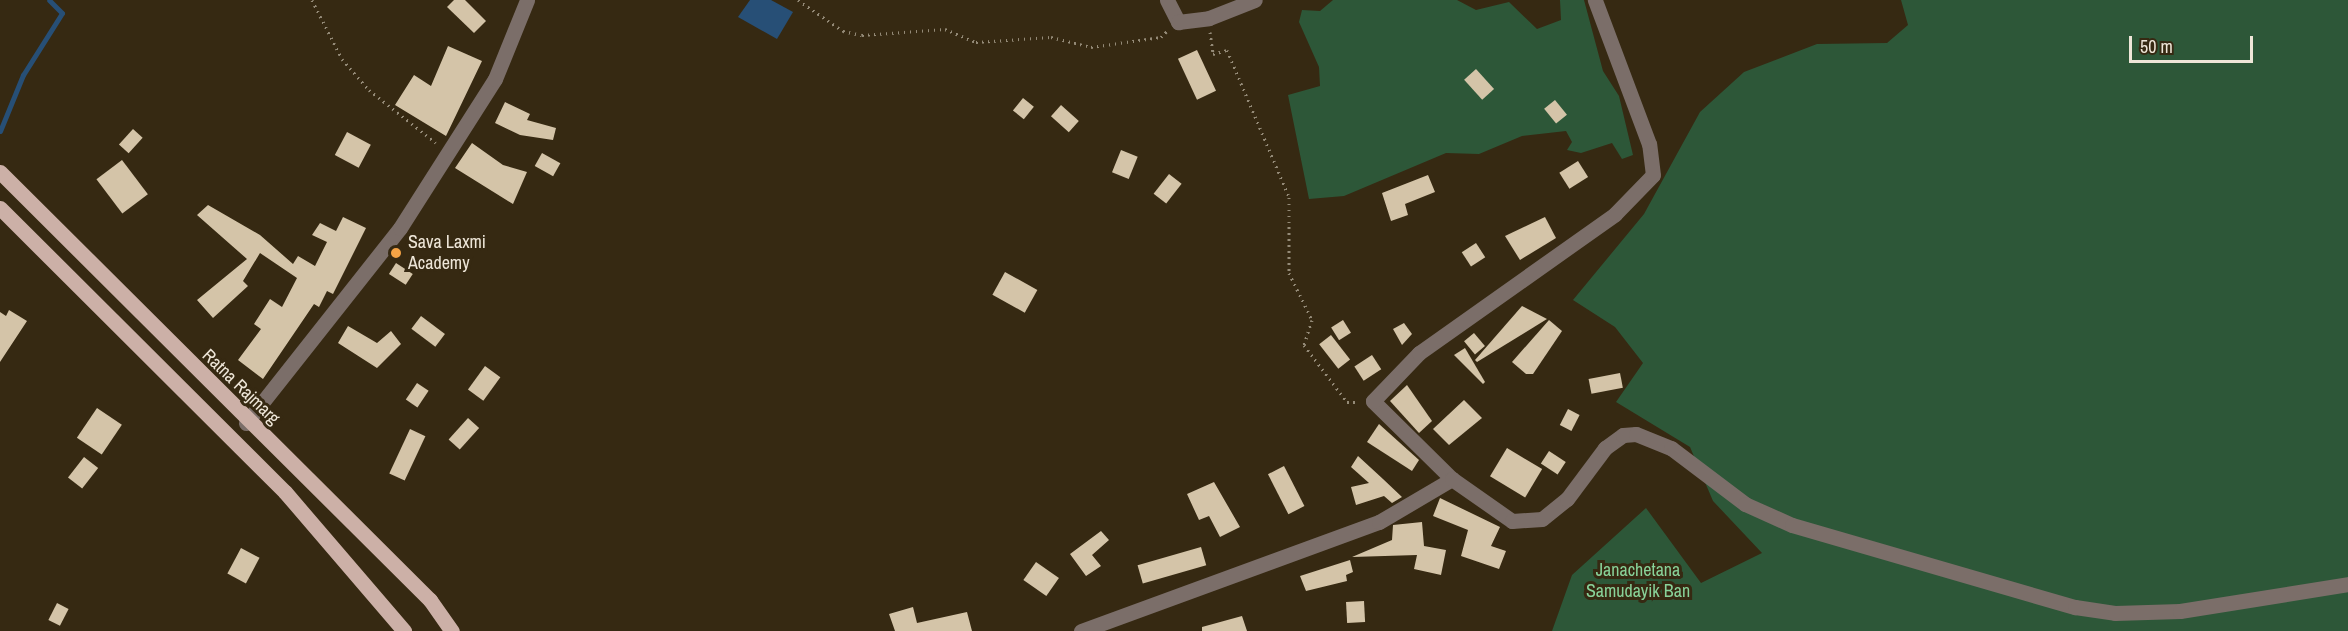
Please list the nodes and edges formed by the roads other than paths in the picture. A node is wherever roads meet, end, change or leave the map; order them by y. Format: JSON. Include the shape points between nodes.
{"nodes":[{"id":1,"x":1167,"y":0,"type":"edge"},
{"id":2,"x":1255,"y":0,"type":"edge"},
{"id":3,"x":1595,"y":0,"type":"edge"},
{"id":4,"x":520,"y":4,"type":"edge"},
{"id":5,"x":0,"y":172,"type":"edge"},
{"id":6,"x":0,"y":208,"type":"edge"},
{"id":7,"x":246,"y":423,"type":"junction"},
{"id":8,"x":304,"y":473,"type":"junction"},
{"id":9,"x":1452,"y":479,"type":"junction"},
{"id":10,"x":285,"y":492,"type":"junction"},
{"id":11,"x":2348,"y":584,"type":"edge"},
{"id":12,"x":1103,"y":627,"type":"edge"},
{"id":13,"x":404,"y":631,"type":"edge"},
{"id":14,"x":452,"y":631,"type":"edge"},
{"id":15,"x":1081,"y":631,"type":"edge"}],
"edges":[{"from":1,"to":2,"type":"street","via":[[1178,21],[1209,18]]},
{"from":3,"to":9,"type":"street","via":[[1648,144],[1653,175],[1615,214],[1419,353],[1373,401]]},
{"from":4,"to":7,"type":"street","via":[[495,79],[400,228]]},
{"from":5,"to":7,"type":"main road","name":"Ratna Rajmarg"},
{"from":6,"to":10,"type":"main road"},
{"from":7,"to":8,"type":"main road","name":"Ratna Rajmarg"},
{"from":8,"to":10,"type":"main road"},
{"from":8,"to":14,"type":"main road","name":"Ratna Rajmarg","via":[[430,600]]},
{"from":9,"to":11,"type":"street","via":[[1512,521],[1529,523],[1567,498],[1605,448],[1623,435],[1636,434],[1671,448],[1745,504],[1792,525],[2075,607],[2115,613],[2180,612]]},
{"from":9,"to":12,"type":"street","via":[[1378,522]]},
{"from":10,"to":13,"type":"main road"},
{"from":12,"to":15,"type":"street"}]}
